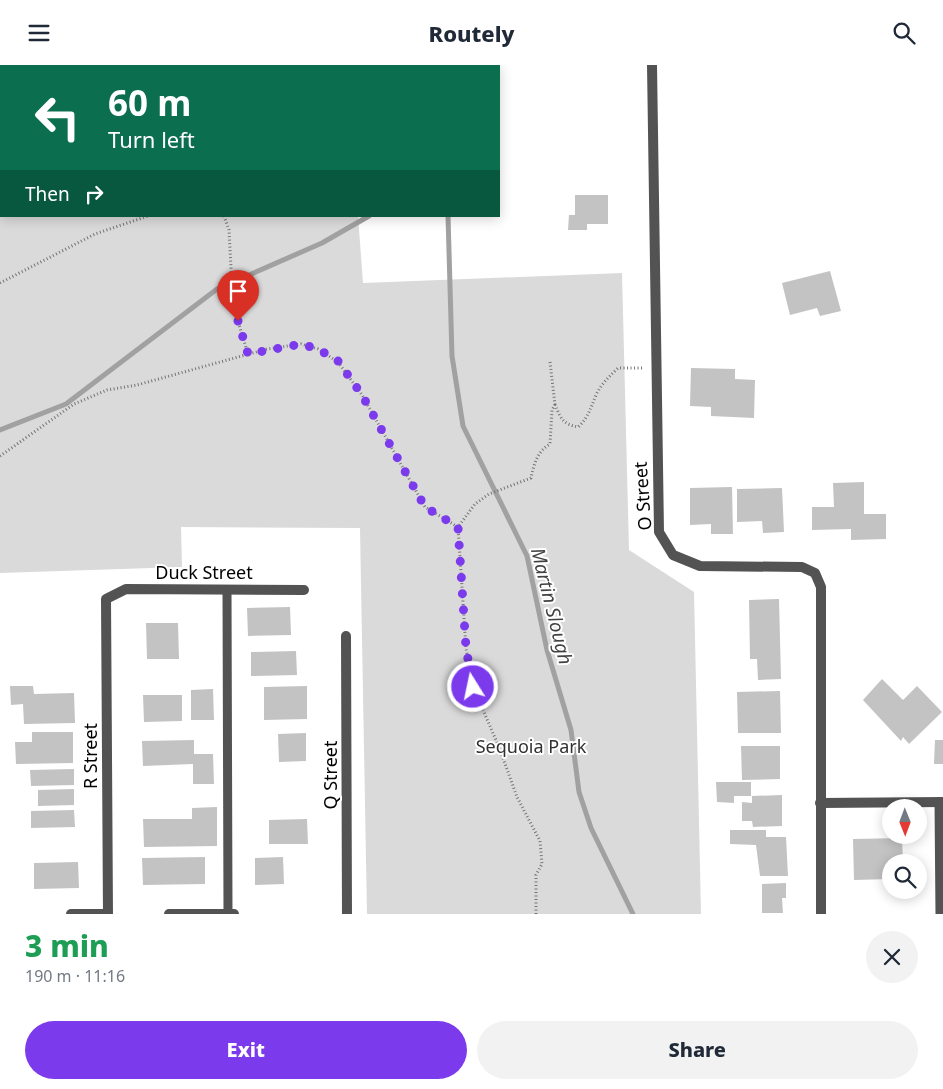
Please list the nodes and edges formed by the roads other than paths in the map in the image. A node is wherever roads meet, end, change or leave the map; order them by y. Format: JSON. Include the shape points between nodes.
{"nodes":[{"id":1,"x":652,"y":65,"type":"edge"},
{"id":2,"x":227,"y":590,"type":"junction"},
{"id":3,"x":304,"y":590,"type":"dead end"},
{"id":4,"x":106,"y":599,"type":"joint"},
{"id":5,"x":346,"y":636,"type":"dead end"},
{"id":6,"x":941,"y":802,"type":"edge"},
{"id":7,"x":820,"y":803,"type":"junction"},
{"id":8,"x":70,"y":914,"type":"edge"},
{"id":9,"x":108,"y":914,"type":"edge"},
{"id":10,"x":169,"y":914,"type":"edge"},
{"id":11,"x":228,"y":914,"type":"edge"},
{"id":12,"x":234,"y":914,"type":"edge"},
{"id":13,"x":347,"y":914,"type":"edge"},
{"id":14,"x":821,"y":914,"type":"edge"},
{"id":15,"x":940,"y":914,"type":"edge"}],
"edges":[{"from":1,"to":7,"type":"street","name":"O Street","via":[[659,532],[673,555],[700,566],[802,567],[815,573],[821,587]]},
{"from":2,"to":3,"type":"street","name":"Duck Street"},
{"from":2,"to":4,"type":"street","name":"Duck Street","via":[[126,589]]},
{"from":2,"to":11,"type":"lane"},
{"from":4,"to":9,"type":"street","name":"R Street"},
{"from":5,"to":13,"type":"street","name":"Q Street"},
{"from":6,"to":7,"type":"street"},
{"from":6,"to":15,"type":"lane"},
{"from":7,"to":14,"type":"street","name":"O Street"},
{"from":8,"to":9,"type":"street"},
{"from":10,"to":11,"type":"street"},
{"from":11,"to":12,"type":"street"}]}
